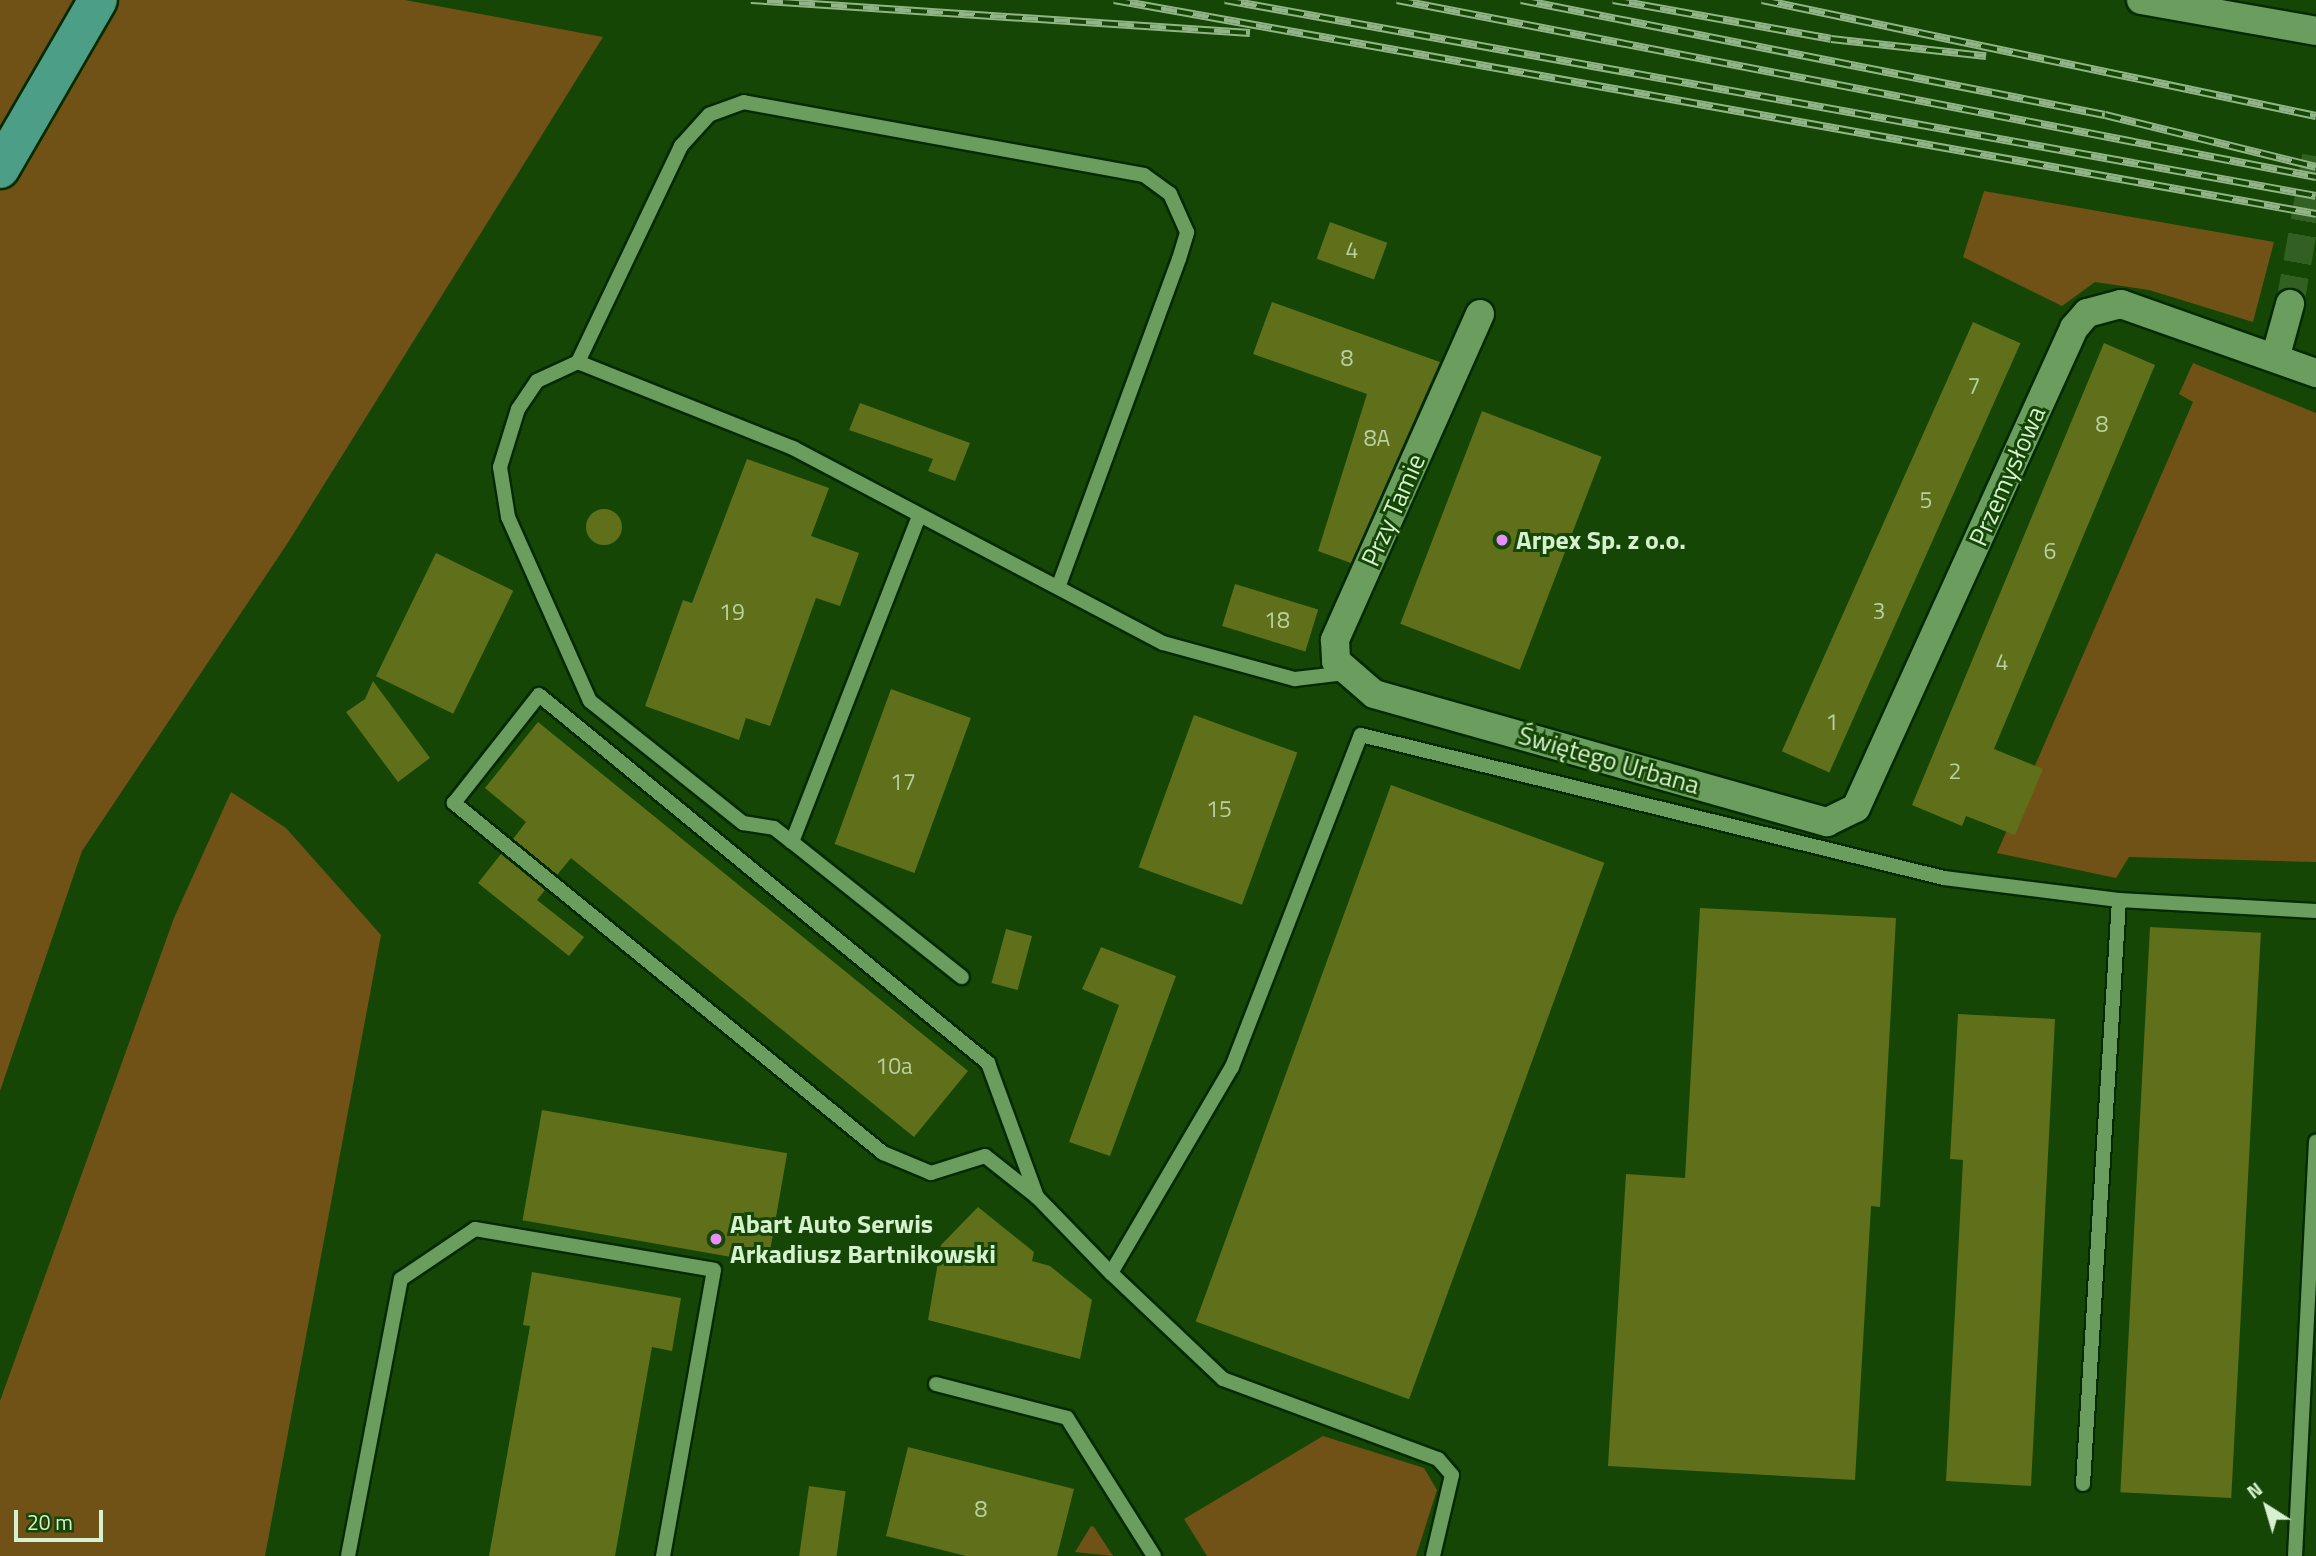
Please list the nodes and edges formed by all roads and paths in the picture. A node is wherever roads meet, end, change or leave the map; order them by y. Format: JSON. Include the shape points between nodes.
{"nodes":[{"id":1,"x":98,"y":0,"type":"edge"},
{"id":2,"x":2141,"y":0,"type":"edge"},
{"id":3,"x":2316,"y":32,"type":"edge"},
{"id":4,"x":0,"y":169,"type":"edge"},
{"id":5,"x":2290,"y":304,"type":"tunnel mouth"},
{"id":6,"x":1480,"y":314,"type":"dead end"},
{"id":7,"x":2276,"y":355,"type":"junction"},
{"id":8,"x":578,"y":362,"type":"junction"},
{"id":9,"x":2316,"y":373,"type":"edge"},
{"id":10,"x":919,"y":517,"type":"junction"},
{"id":11,"x":1059,"y":585,"type":"junction"},
{"id":12,"x":1345,"y":673,"type":"junction"},
{"id":13,"x":1843,"y":817,"type":"joint"},
{"id":14,"x":792,"y":842,"type":"junction"},
{"id":15,"x":2119,"y":900,"type":"junction"},
{"id":16,"x":2316,"y":911,"type":"edge"},
{"id":17,"x":962,"y":977,"type":"dead end"},
{"id":18,"x":2316,"y":1142,"type":"edge"},
{"id":19,"x":1037,"y":1197,"type":"junction"},
{"id":20,"x":1111,"y":1273,"type":"junction"},
{"id":21,"x":936,"y":1384,"type":"dead end"},
{"id":22,"x":2084,"y":1484,"type":"dead end"},
{"id":23,"x":348,"y":1556,"type":"edge"},
{"id":24,"x":663,"y":1556,"type":"edge"},
{"id":25,"x":1154,"y":1556,"type":"edge"},
{"id":26,"x":1433,"y":1556,"type":"edge"},
{"id":27,"x":2295,"y":1556,"type":"edge"}],
"edges":[{"from":1,"to":4,"type":"main road"},
{"from":2,"to":3,"type":"street"},
{"from":5,"to":7,"type":"street"},
{"from":6,"to":12,"type":"street","name":"Przy Tamie","via":[[1335,640],[1336,661]]},
{"from":7,"to":9,"type":"street"},
{"from":7,"to":13,"type":"street","name":"Przemysłowa","via":[[2121,304],[2087,313],[1856,808]]},
{"from":8,"to":10,"type":"lane","via":[[793,448]]},
{"from":8,"to":11,"type":"lane","via":[[681,146],[709,115],[744,102],[1143,174],[1170,194],[1186,232]]},
{"from":8,"to":14,"type":"lane","via":[[537,381],[518,409],[500,467],[508,517],[590,701],[743,823],[774,828]]},
{"from":10,"to":11,"type":"lane"},
{"from":10,"to":14,"type":"lane"},
{"from":11,"to":12,"type":"lane","via":[[1163,643],[1295,679]]},
{"from":12,"to":13,"type":"street","name":"Świętego Urbana","via":[[1374,694],[1828,822]]},
{"from":14,"to":17,"type":"lane"},
{"from":15,"to":16,"type":"lane"},
{"from":15,"to":20,"type":"lane","via":[[1944,878],[1360,735],[1232,1066]]},
{"from":15,"to":22,"type":"lane"},
{"from":18,"to":27,"type":"lane"},
{"from":19,"to":19,"type":"lane","via":[[988,1063],[539,695],[454,803],[883,1153],[931,1173],[985,1156]]},
{"from":19,"to":20,"type":"lane"},
{"from":20,"to":26,"type":"lane","via":[[1223,1378],[1438,1459],[1452,1475]]},
{"from":21,"to":25,"type":"lane","via":[[1067,1418]]},
{"from":23,"to":24,"type":"lane","via":[[401,1279],[475,1229],[714,1270]]}]}
